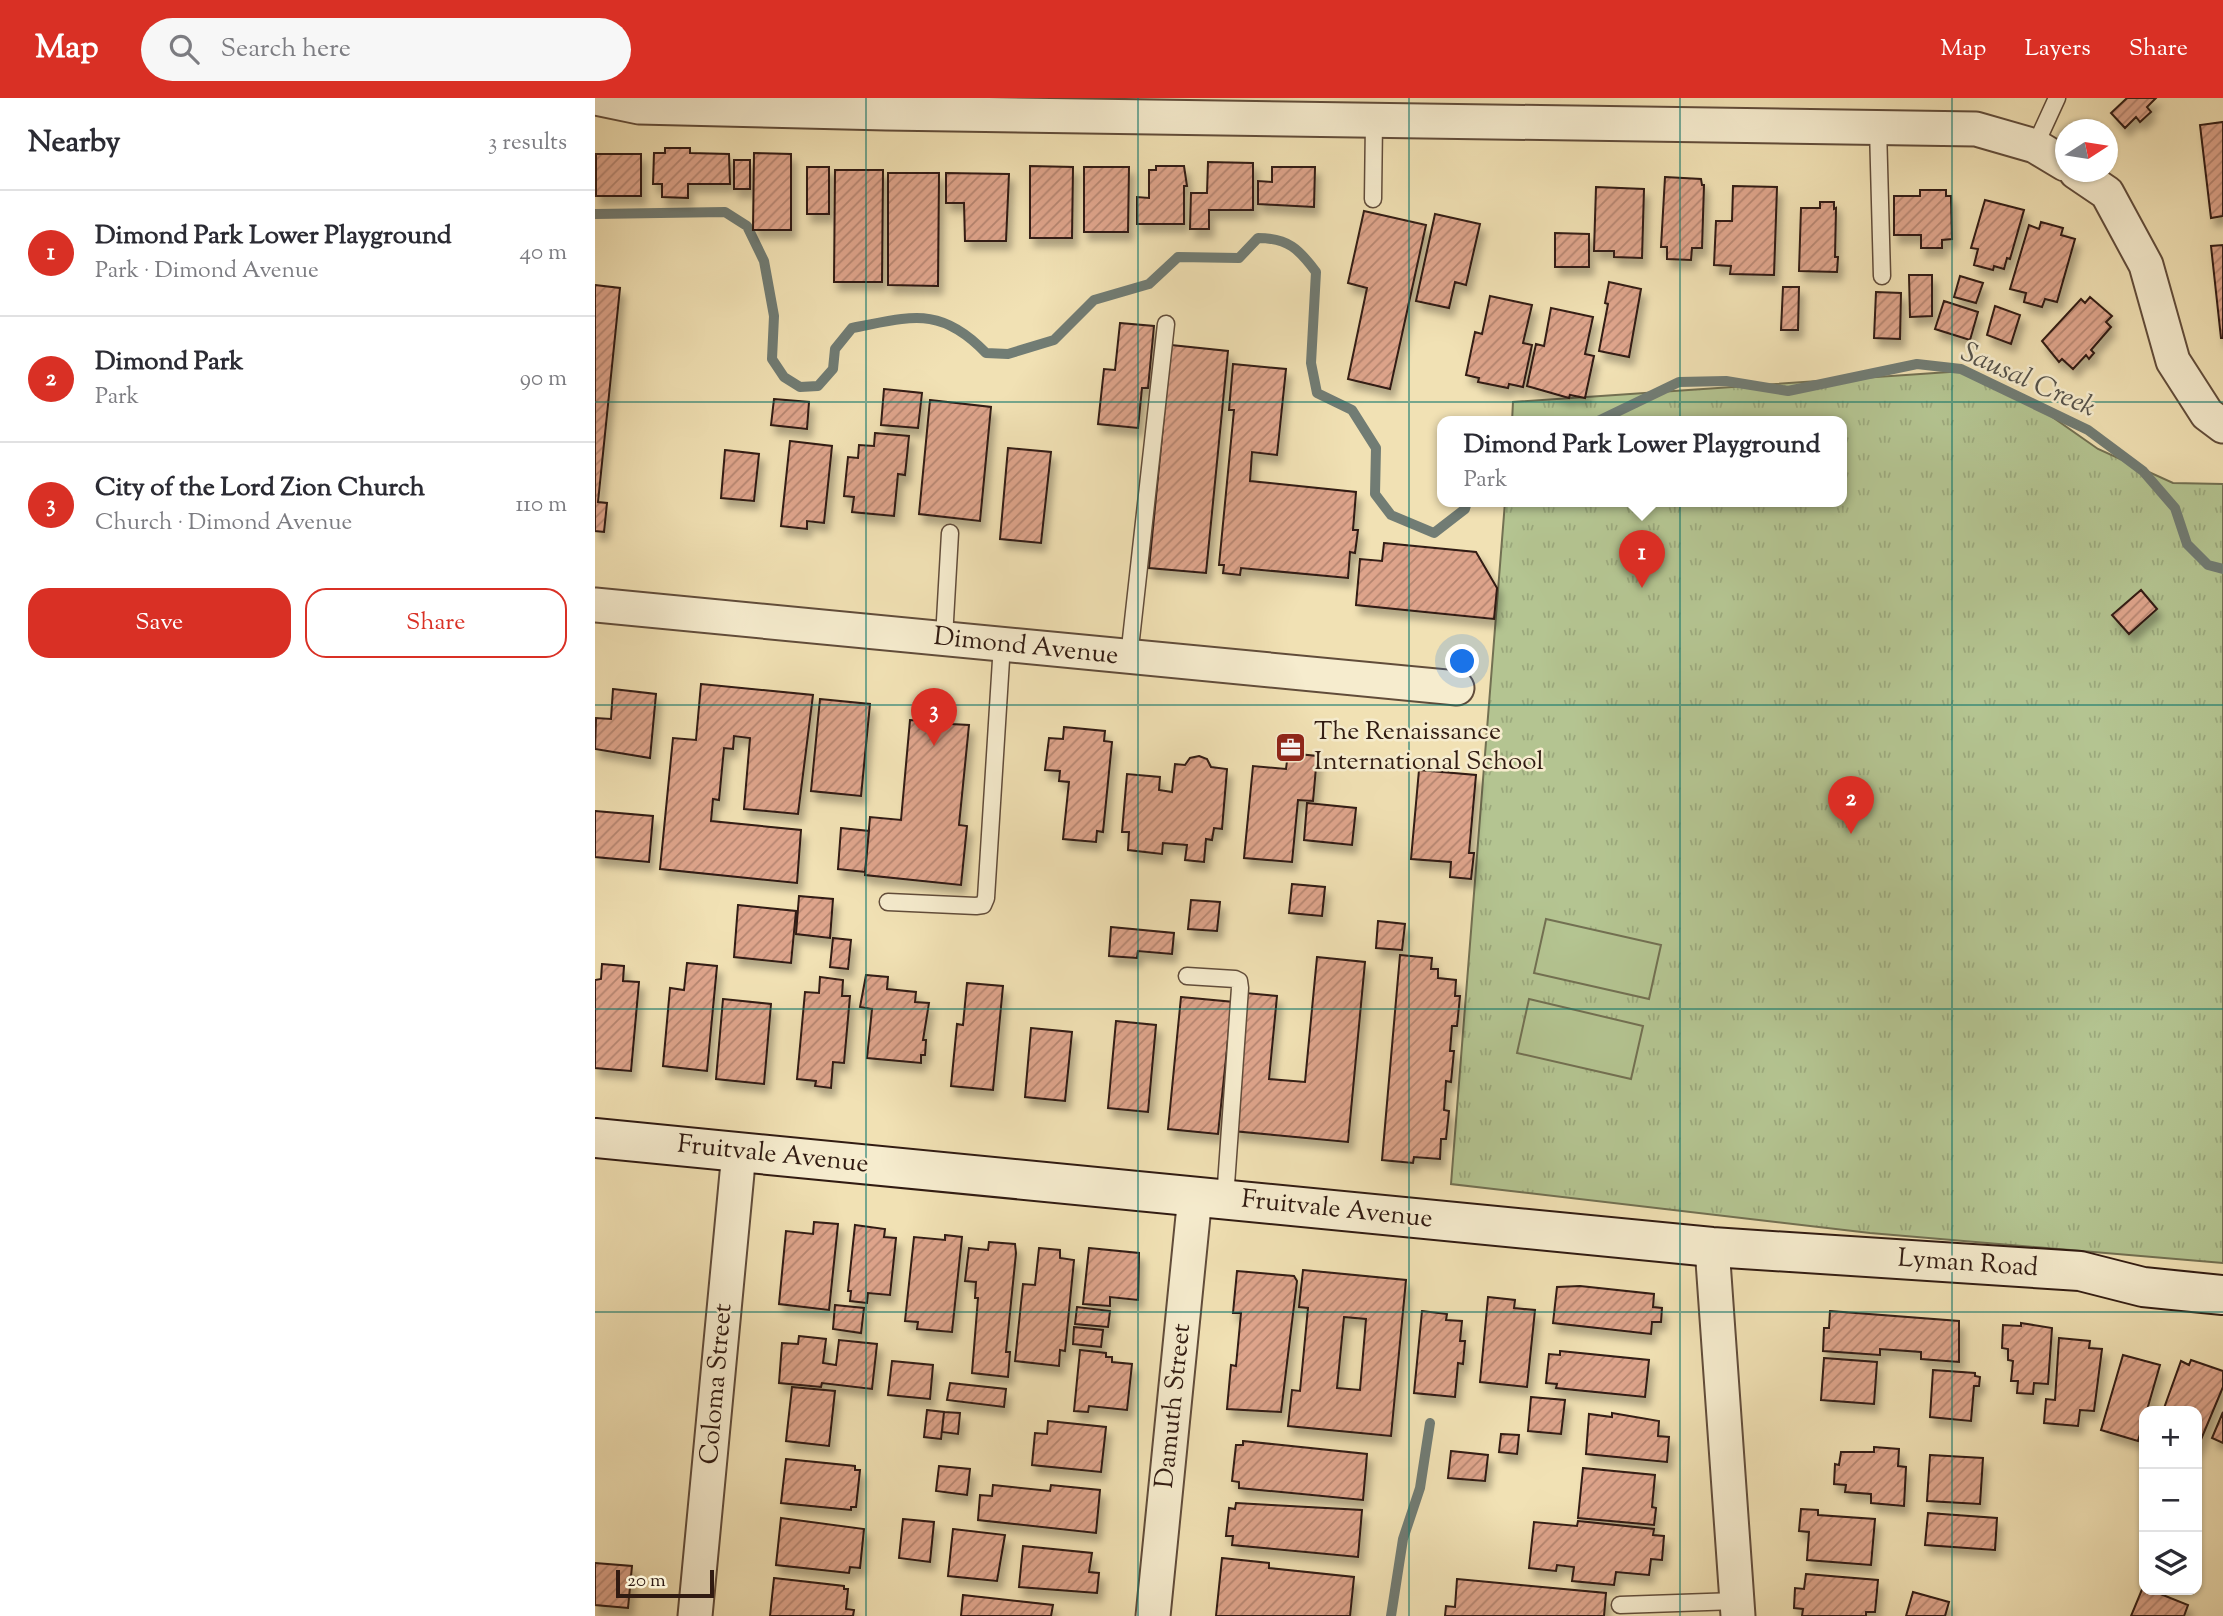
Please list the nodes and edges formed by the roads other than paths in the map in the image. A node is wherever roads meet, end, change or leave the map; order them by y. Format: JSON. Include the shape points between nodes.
{"nodes":[{"id":1,"x":596,"y":98,"type":"edge"},
{"id":2,"x":2057,"y":98,"type":"edge"},
{"id":3,"x":1374,"y":121,"type":"junction"},
{"id":4,"x":1878,"y":128,"type":"junction"},
{"id":5,"x":2035,"y":146,"type":"junction"},
{"id":6,"x":2055,"y":158,"type":"edge"},
{"id":7,"x":2091,"y":182,"type":"edge"},
{"id":8,"x":1373,"y":199,"type":"dead end"},
{"id":9,"x":1882,"y":276,"type":"dead end"},
{"id":10,"x":1166,"y":324,"type":"dead end"},
{"id":11,"x":2223,"y":426,"type":"edge"},
{"id":12,"x":950,"y":533,"type":"dead end"},
{"id":13,"x":595,"y":605,"type":"edge"},
{"id":14,"x":944,"y":638,"type":"junction"},
{"id":15,"x":1002,"y":644,"type":"junction"},
{"id":16,"x":1129,"y":657,"type":"junction"},
{"id":17,"x":1457,"y":688,"type":"dead end"},
{"id":18,"x":888,"y":902,"type":"dead end"},
{"id":19,"x":1188,"y":976,"type":"dead end"},
{"id":20,"x":595,"y":1138,"type":"edge"},
{"id":21,"x":739,"y":1152,"type":"junction"},
{"id":22,"x":1210,"y":1197,"type":"junction"},
{"id":23,"x":1712,"y":1247,"type":"junction"},
{"id":24,"x":2223,"y":1294,"type":"edge"},
{"id":25,"x":1620,"y":1605,"type":"dead end"},
{"id":26,"x":1737,"y":1609,"type":"edge"},
{"id":27,"x":695,"y":1616,"type":"edge"},
{"id":28,"x":1153,"y":1616,"type":"edge"}],
"edges":[{"from":1,"to":3,"type":"street","via":[[639,107]]},
{"from":2,"to":5,"type":"lane"},
{"from":3,"to":4,"type":"street"},
{"from":3,"to":8,"type":"lane"},
{"from":4,"to":5,"type":"street","via":[[1976,129]]},
{"from":4,"to":9,"type":"lane"},
{"from":5,"to":6,"type":"street"},
{"from":7,"to":11,"type":"street","via":[[2107,193],[2146,265],[2173,361],[2207,414]]},
{"from":10,"to":16,"type":"lane"},
{"from":12,"to":14,"type":"lane"},
{"from":13,"to":14,"type":"street","name":"Dimond Avenue"},
{"from":14,"to":15,"type":"street","name":"Dimond Avenue"},
{"from":15,"to":16,"type":"street","name":"Dimond Avenue"},
{"from":15,"to":18,"type":"lane","via":[[983,905]]},
{"from":16,"to":17,"type":"street","name":"Dimond Avenue"},
{"from":19,"to":22,"type":"lane","via":[[1235,979],[1240,988]]},
{"from":20,"to":21,"type":"street","name":"Fruitvale Avenue"},
{"from":21,"to":22,"type":"street","name":"Fruitvale Avenue"},
{"from":21,"to":27,"type":"street","name":"Coloma Street"},
{"from":22,"to":23,"type":"street","name":"Fruitvale Avenue"},
{"from":22,"to":28,"type":"street","name":"Damuth Street"},
{"from":23,"to":24,"type":"street","name":"Lyman Road","via":[[2080,1272],[2143,1287]]},
{"from":23,"to":26,"type":"street"},
{"from":25,"to":26,"type":"lane"}]}
